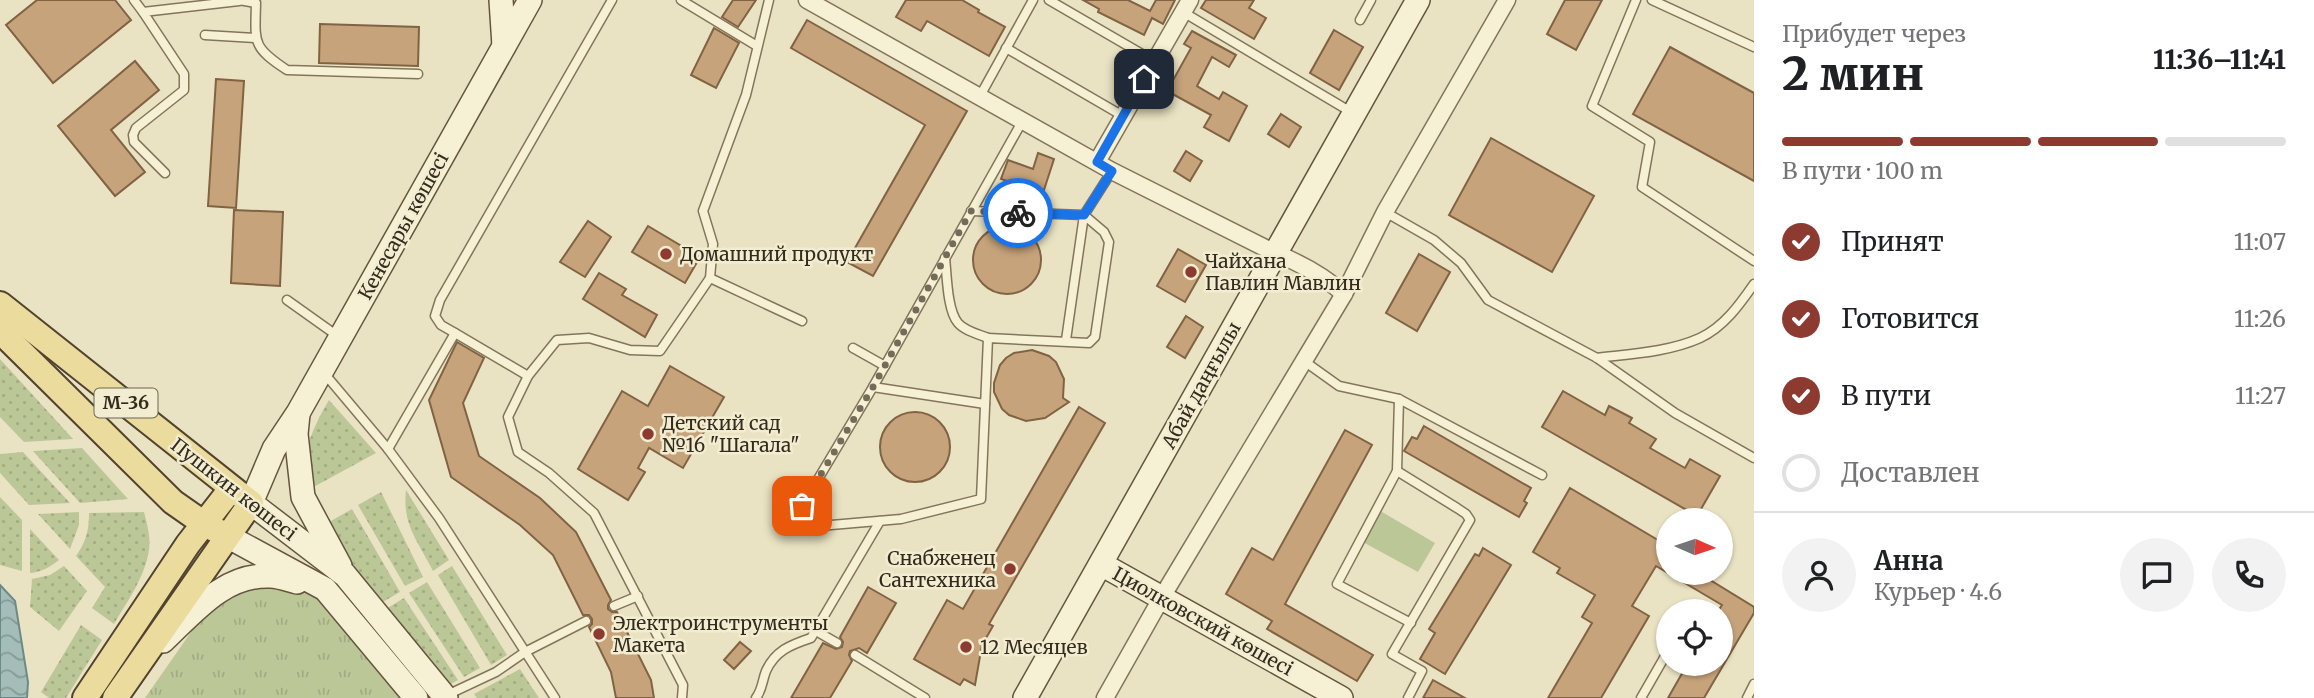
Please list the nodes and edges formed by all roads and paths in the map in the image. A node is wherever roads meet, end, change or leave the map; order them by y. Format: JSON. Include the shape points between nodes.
{"nodes":[{"id":1,"x":134,"y":0,"type":"edge"},
{"id":2,"x":501,"y":0,"type":"edge"},
{"id":3,"x":530,"y":0,"type":"edge"},
{"id":4,"x":612,"y":0,"type":"edge"},
{"id":5,"x":681,"y":0,"type":"edge"},
{"id":6,"x":769,"y":0,"type":"edge"},
{"id":7,"x":807,"y":0,"type":"edge"},
{"id":8,"x":1032,"y":0,"type":"edge"},
{"id":9,"x":1049,"y":0,"type":"edge"},
{"id":10,"x":1371,"y":0,"type":"edge"},
{"id":11,"x":1418,"y":0,"type":"edge"},
{"id":12,"x":1507,"y":0,"type":"edge"},
{"id":13,"x":1636,"y":0,"type":"edge"},
{"id":14,"x":1652,"y":0,"type":"edge"},
{"id":15,"x":239,"y":1,"type":"edge"},
{"id":16,"x":1186,"y":6,"type":"edge"},
{"id":17,"x":143,"y":12,"type":"junction"},
{"id":18,"x":1360,"y":20,"type":"dead end"},
{"id":19,"x":205,"y":35,"type":"dead end"},
{"id":20,"x":255,"y":38,"type":"junction"},
{"id":21,"x":504,"y":46,"type":"junction"},
{"id":22,"x":757,"y":46,"type":"junction"},
{"id":23,"x":1754,"y":47,"type":"edge"},
{"id":24,"x":1006,"y":48,"type":"junction"},
{"id":25,"x":1154,"y":61,"type":"junction"},
{"id":26,"x":418,"y":74,"type":"dead end"},
{"id":27,"x":980,"y":96,"type":"junction"},
{"id":28,"x":1353,"y":113,"type":"junction"},
{"id":29,"x":1123,"y":116,"type":"junction"},
{"id":30,"x":1023,"y":120,"type":"junction"},
{"id":31,"x":1097,"y":162,"type":"junction"},
{"id":32,"x":1112,"y":171,"type":"junction"},
{"id":33,"x":165,"y":173,"type":"dead end"},
{"id":34,"x":971,"y":211,"type":"junction"},
{"id":35,"x":1385,"y":212,"type":"junction"},
{"id":36,"x":1084,"y":215,"type":"junction"},
{"id":37,"x":1275,"y":253,"type":"junction"},
{"id":38,"x":945,"y":258,"type":"junction"},
{"id":39,"x":1754,"y":261,"type":"edge"},
{"id":40,"x":710,"y":278,"type":"junction"},
{"id":41,"x":1754,"y":284,"type":"edge"},
{"id":42,"x":1344,"y":294,"type":"junction"},
{"id":43,"x":287,"y":300,"type":"dead end"},
{"id":44,"x":0,"y":304,"type":"edge"},
{"id":45,"x":802,"y":321,"type":"dead end"},
{"id":46,"x":0,"y":331,"type":"edge"},
{"id":47,"x":455,"y":332,"type":"junction"},
{"id":48,"x":340,"y":338,"type":"junction"},
{"id":49,"x":988,"y":338,"type":"junction"},
{"id":50,"x":1066,"y":340,"type":"junction"},
{"id":51,"x":853,"y":348,"type":"dead end"},
{"id":52,"x":1597,"y":358,"type":"junction"},
{"id":53,"x":1304,"y":361,"type":"junction"},
{"id":54,"x":885,"y":366,"type":"junction"},
{"id":55,"x":322,"y":370,"type":"junction"},
{"id":56,"x":528,"y":376,"type":"junction"},
{"id":57,"x":873,"y":387,"type":"junction"},
{"id":58,"x":1399,"y":399,"type":"junction"},
{"id":59,"x":985,"y":404,"type":"junction"},
{"id":60,"x":298,"y":413,"type":"junction"},
{"id":61,"x":159,"y":431,"type":"junction"},
{"id":62,"x":388,"y":449,"type":"junction"},
{"id":63,"x":1754,"y":458,"type":"edge"},
{"id":64,"x":130,"y":459,"type":"junction"},
{"id":65,"x":1397,"y":471,"type":"junction"},
{"id":66,"x":1542,"y":475,"type":"dead end"},
{"id":67,"x":241,"y":496,"type":"junction"},
{"id":68,"x":880,"y":521,"type":"junction"},
{"id":69,"x":203,"y":523,"type":"junction"},
{"id":70,"x":227,"y":536,"type":"junction"},
{"id":71,"x":1101,"y":564,"type":"junction"},
{"id":72,"x":345,"y":575,"type":"junction"},
{"id":73,"x":325,"y":589,"type":"junction"},
{"id":74,"x":638,"y":596,"type":"junction"},
{"id":75,"x":1162,"y":597,"type":"junction"},
{"id":76,"x":614,"y":606,"type":"dead end"},
{"id":77,"x":586,"y":621,"type":"dead end"},
{"id":78,"x":1410,"y":623,"type":"junction"},
{"id":79,"x":816,"y":631,"type":"junction"},
{"id":80,"x":837,"y":643,"type":"dead end"},
{"id":81,"x":525,"y":652,"type":"junction"},
{"id":82,"x":855,"y":655,"type":"dead end"},
{"id":83,"x":140,"y":663,"type":"junction"},
{"id":84,"x":1656,"y":671,"type":"edge"},
{"id":85,"x":1754,"y":684,"type":"edge"},
{"id":86,"x":445,"y":697,"type":"edge"},
{"id":87,"x":85,"y":698,"type":"edge"},
{"id":88,"x":115,"y":698,"type":"edge"},
{"id":89,"x":416,"y":698,"type":"edge"},
{"id":90,"x":555,"y":698,"type":"edge"},
{"id":91,"x":682,"y":698,"type":"edge"},
{"id":92,"x":756,"y":698,"type":"edge"},
{"id":93,"x":925,"y":698,"type":"edge"},
{"id":94,"x":1025,"y":698,"type":"edge"},
{"id":95,"x":1105,"y":698,"type":"edge"},
{"id":96,"x":1341,"y":698,"type":"edge"},
{"id":97,"x":1408,"y":698,"type":"edge"},
{"id":98,"x":1641,"y":698,"type":"edge"},
{"id":99,"x":1746,"y":698,"type":"edge"}],
"edges":[{"from":1,"to":17,"type":"lane"},
{"from":2,"to":21,"type":"main road"},
{"from":3,"to":21,"type":"main road","name":"Кенесары көшесі"},
{"from":4,"to":47,"type":"lane","via":[[440,300],[435,316]]},
{"from":5,"to":22,"type":"lane"},
{"from":6,"to":22,"type":"lane"},
{"from":7,"to":27,"type":"street"},
{"from":8,"to":24,"type":"lane"},
{"from":9,"to":25,"type":"lane"},
{"from":10,"to":18,"type":"lane"},
{"from":11,"to":28,"type":"main road","name":"Абай даңғылы"},
{"from":12,"to":35,"type":"street"},
{"from":13,"to":39,"type":"lane","via":[[1592,106],[1650,142],[1643,187]]},
{"from":14,"to":23,"type":"lane"},
{"from":15,"to":17,"type":"lane"},
{"from":15,"to":20,"type":"lane","via":[[256,3]]},
{"from":16,"to":25,"type":"street"},
{"from":16,"to":28,"type":"lane"},
{"from":17,"to":33,"type":"lane","via":[[184,74],[184,90],[133,135],[134,142]]},
{"from":19,"to":20,"type":"lane"},
{"from":20,"to":26,"type":"lane","via":[[272,60],[287,70]]},
{"from":21,"to":48,"type":"main road","name":"Кенесары көшесі"},
{"from":22,"to":40,"type":"lane","via":[[746,95],[704,211],[713,244]]},
{"from":24,"to":27,"type":"lane"},
{"from":24,"to":29,"type":"lane"},
{"from":25,"to":29,"type":"street"},
{"from":27,"to":30,"type":"street"},
{"from":28,"to":37,"type":"main road","name":"Абай даңғылы"},
{"from":29,"to":31,"type":"street"},
{"from":30,"to":31,"type":"street"},
{"from":30,"to":34,"type":"lane"},
{"from":31,"to":32,"type":"street"},
{"from":32,"to":36,"type":"lane"},
{"from":32,"to":37,"type":"street"},
{"from":34,"to":36,"type":"lane"},
{"from":34,"to":38,"type":"lane"},
{"from":35,"to":42,"type":"street"},
{"from":35,"to":52,"type":"lane","via":[[1434,240],[1461,263],[1488,300]]},
{"from":36,"to":50,"type":"lane"},
{"from":36,"to":50,"type":"lane","via":[[1109,242],[1095,337],[1089,342]]},
{"from":37,"to":42,"type":"street","via":[[1326,278]]},
{"from":37,"to":71,"type":"main road","name":"Абай даңғылы"},
{"from":38,"to":49,"type":"lane","via":[[957,323]]},
{"from":38,"to":54,"type":"lane"},
{"from":40,"to":45,"type":"lane"},
{"from":40,"to":56,"type":"lane","via":[[660,351],[589,338],[557,340]]},
{"from":41,"to":52,"type":"lane","via":[[1737,309],[1701,338]]},
{"from":42,"to":53,"type":"street"},
{"from":43,"to":48,"type":"lane"},
{"from":44,"to":61,"type":"main road","name":"Пушкин көшесі","number":"M-36"},
{"from":46,"to":64,"type":"main road","name":"Пушкин көшесі","number":"M-36"},
{"from":47,"to":56,"type":"lane"},
{"from":47,"to":62,"type":"lane"},
{"from":48,"to":55,"type":"main road","name":"Кенесары көшесі"},
{"from":49,"to":50,"type":"lane"},
{"from":49,"to":59,"type":"lane"},
{"from":51,"to":54,"type":"lane"},
{"from":52,"to":63,"type":"lane","via":[[1675,414]]},
{"from":53,"to":58,"type":"lane","via":[[1339,386]]},
{"from":53,"to":75,"type":"street"},
{"from":54,"to":57,"type":"lane"},
{"from":55,"to":60,"type":"main road","name":"Кенесары көшесі"},
{"from":55,"to":62,"type":"lane"},
{"from":56,"to":74,"type":"lane","via":[[508,417],[519,452],[594,513]]},
{"from":57,"to":59,"type":"lane"},
{"from":57,"to":68,"type":"lane","via":[[802,506],[800,517],[808,527]]},
{"from":58,"to":65,"type":"lane"},
{"from":58,"to":66,"type":"lane"},
{"from":59,"to":68,"type":"lane","via":[[981,499]]},
{"from":60,"to":67,"type":"main road","name":"Кенесары көшесі"},
{"from":60,"to":72,"type":"main road","via":[[303,497]]},
{"from":61,"to":64,"type":"main road","via":[[157,452],[149,459]]},
{"from":61,"to":67,"type":"main road","name":"Пушкин көшесі","number":"M-36"},
{"from":62,"to":81,"type":"lane","via":[[439,518]]},
{"from":64,"to":69,"type":"main road","name":"Пушкин көшесі","number":"M-36","via":[[173,502]]},
{"from":65,"to":78,"type":"lane","via":[[1470,520]]},
{"from":65,"to":78,"type":"lane","via":[[1337,584]]},
{"from":67,"to":69,"type":"main road"},
{"from":67,"to":70,"type":"main road"},
{"from":67,"to":72,"type":"main road","name":"Пушкин көшесі"},
{"from":68,"to":79,"type":"lane"},
{"from":69,"to":70,"type":"main road","name":"Пушкин көшесі"},
{"from":69,"to":87,"type":"main road"},
{"from":70,"to":73,"type":"main road","name":"Пушкин көшесі"},
{"from":70,"to":83,"type":"main road"},
{"from":71,"to":75,"type":"main road","name":"Циолковский көшесі"},
{"from":71,"to":94,"type":"main road","name":"Абай даңғылы"},
{"from":72,"to":86,"type":"main road","name":"Пушкин көшесі"},
{"from":73,"to":83,"type":"main road","via":[[272,576],[244,577],[212,594]]},
{"from":73,"to":89,"type":"main road","name":"Пушкин көшесі"},
{"from":74,"to":76,"type":"lane"},
{"from":74,"to":91,"type":"lane","via":[[683,685]]},
{"from":75,"to":95,"type":"street"},
{"from":75,"to":96,"type":"main road","name":"Циолковский көшесі"},
{"from":77,"to":81,"type":"lane"},
{"from":78,"to":97,"type":"lane","via":[[1392,654],[1422,671]]},
{"from":79,"to":80,"type":"lane"},
{"from":79,"to":92,"type":"lane","via":[[811,638],[775,655]]},
{"from":81,"to":86,"type":"lane","via":[[496,673]]},
{"from":81,"to":90,"type":"lane"},
{"from":82,"to":93,"type":"lane"},
{"from":83,"to":88,"type":"main road"},
{"from":84,"to":98,"type":"lane"},
{"from":85,"to":99,"type":"lane"}]}
